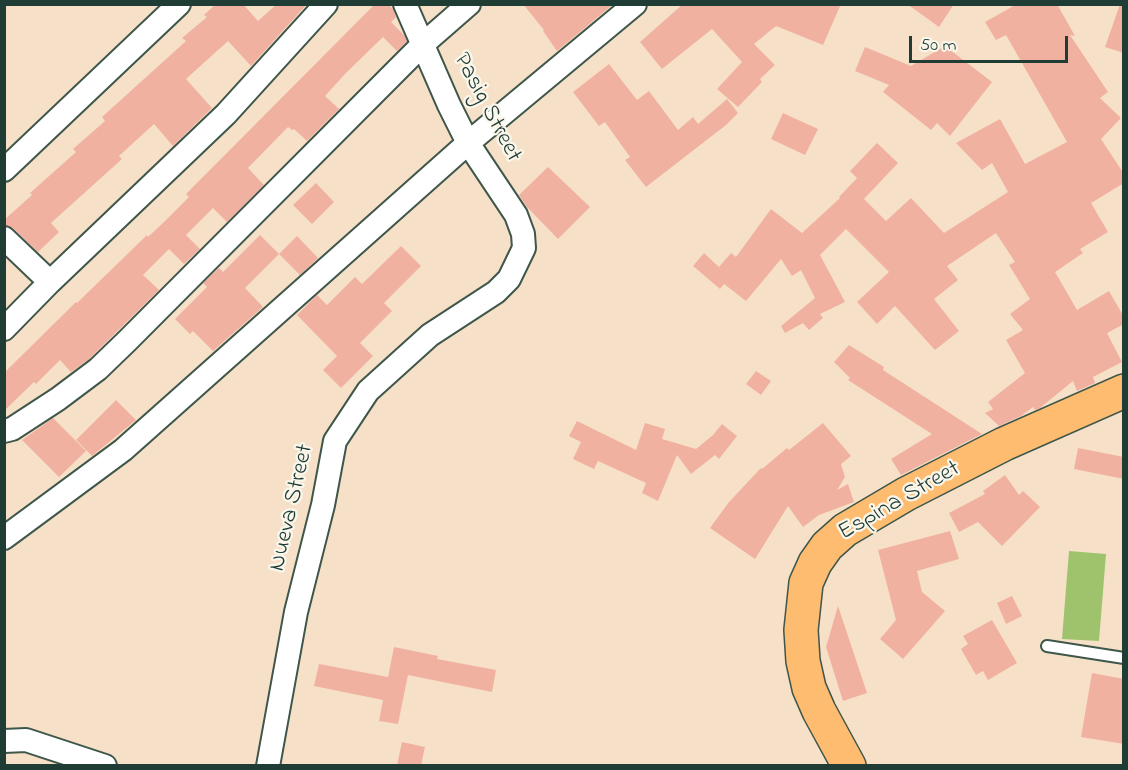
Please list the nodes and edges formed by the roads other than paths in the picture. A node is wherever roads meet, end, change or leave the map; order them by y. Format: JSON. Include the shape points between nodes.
{"nodes":[{"id":1,"x":180,"y":4,"type":"edge"},
{"id":2,"x":326,"y":4,"type":"edge"},
{"id":3,"x":405,"y":4,"type":"edge"},
{"id":4,"x":469,"y":4,"type":"edge"},
{"id":5,"x":635,"y":4,"type":"edge"},
{"id":6,"x":422,"y":45,"type":"junction"},
{"id":7,"x":468,"y":143,"type":"junction"},
{"id":8,"x":4,"y":170,"type":"edge"},
{"id":9,"x":523,"y":234,"type":"joint"},
{"id":10,"x":4,"y":238,"type":"edge"},
{"id":11,"x":50,"y":282,"type":"junction"},
{"id":12,"x":4,"y":329,"type":"edge"},
{"id":13,"x":1124,"y":391,"type":"edge"},
{"id":14,"x":4,"y":431,"type":"edge"},
{"id":15,"x":4,"y":538,"type":"edge"},
{"id":16,"x":1047,"y":646,"type":"dead end"},
{"id":17,"x":1124,"y":658,"type":"edge"},
{"id":18,"x":4,"y":741,"type":"edge"},
{"id":19,"x":105,"y":765,"type":"edge"},
{"id":20,"x":268,"y":765,"type":"edge"},
{"id":21,"x":849,"y":765,"type":"edge"}],
"edges":[{"from":1,"to":8,"type":"street"},
{"from":2,"to":11,"type":"street","via":[[226,114]]},
{"from":3,"to":6,"type":"street","name":"Pasig Street"},
{"from":4,"to":6,"type":"street"},
{"from":5,"to":7,"type":"street"},
{"from":6,"to":7,"type":"street","name":"Pasig Street"},
{"from":6,"to":14,"type":"street","via":[[98,369],[58,399]]},
{"from":7,"to":9,"type":"street","name":"Pasig Street","via":[[516,215]]},
{"from":7,"to":15,"type":"street","via":[[123,450]]},
{"from":9,"to":20,"type":"street","name":"Nueva Street","via":[[524,248],[510,279],[430,335],[368,391],[335,441],[296,612]]},
{"from":10,"to":11,"type":"street"},
{"from":11,"to":12,"type":"street"},
{"from":13,"to":21,"type":"main road","name":"Espina Street","via":[[906,494],[845,530],[827,546],[806,583],[802,608],[803,662],[819,711]]},
{"from":16,"to":17,"type":"lane"},
{"from":18,"to":19,"type":"street","via":[[26,740]]}]}
